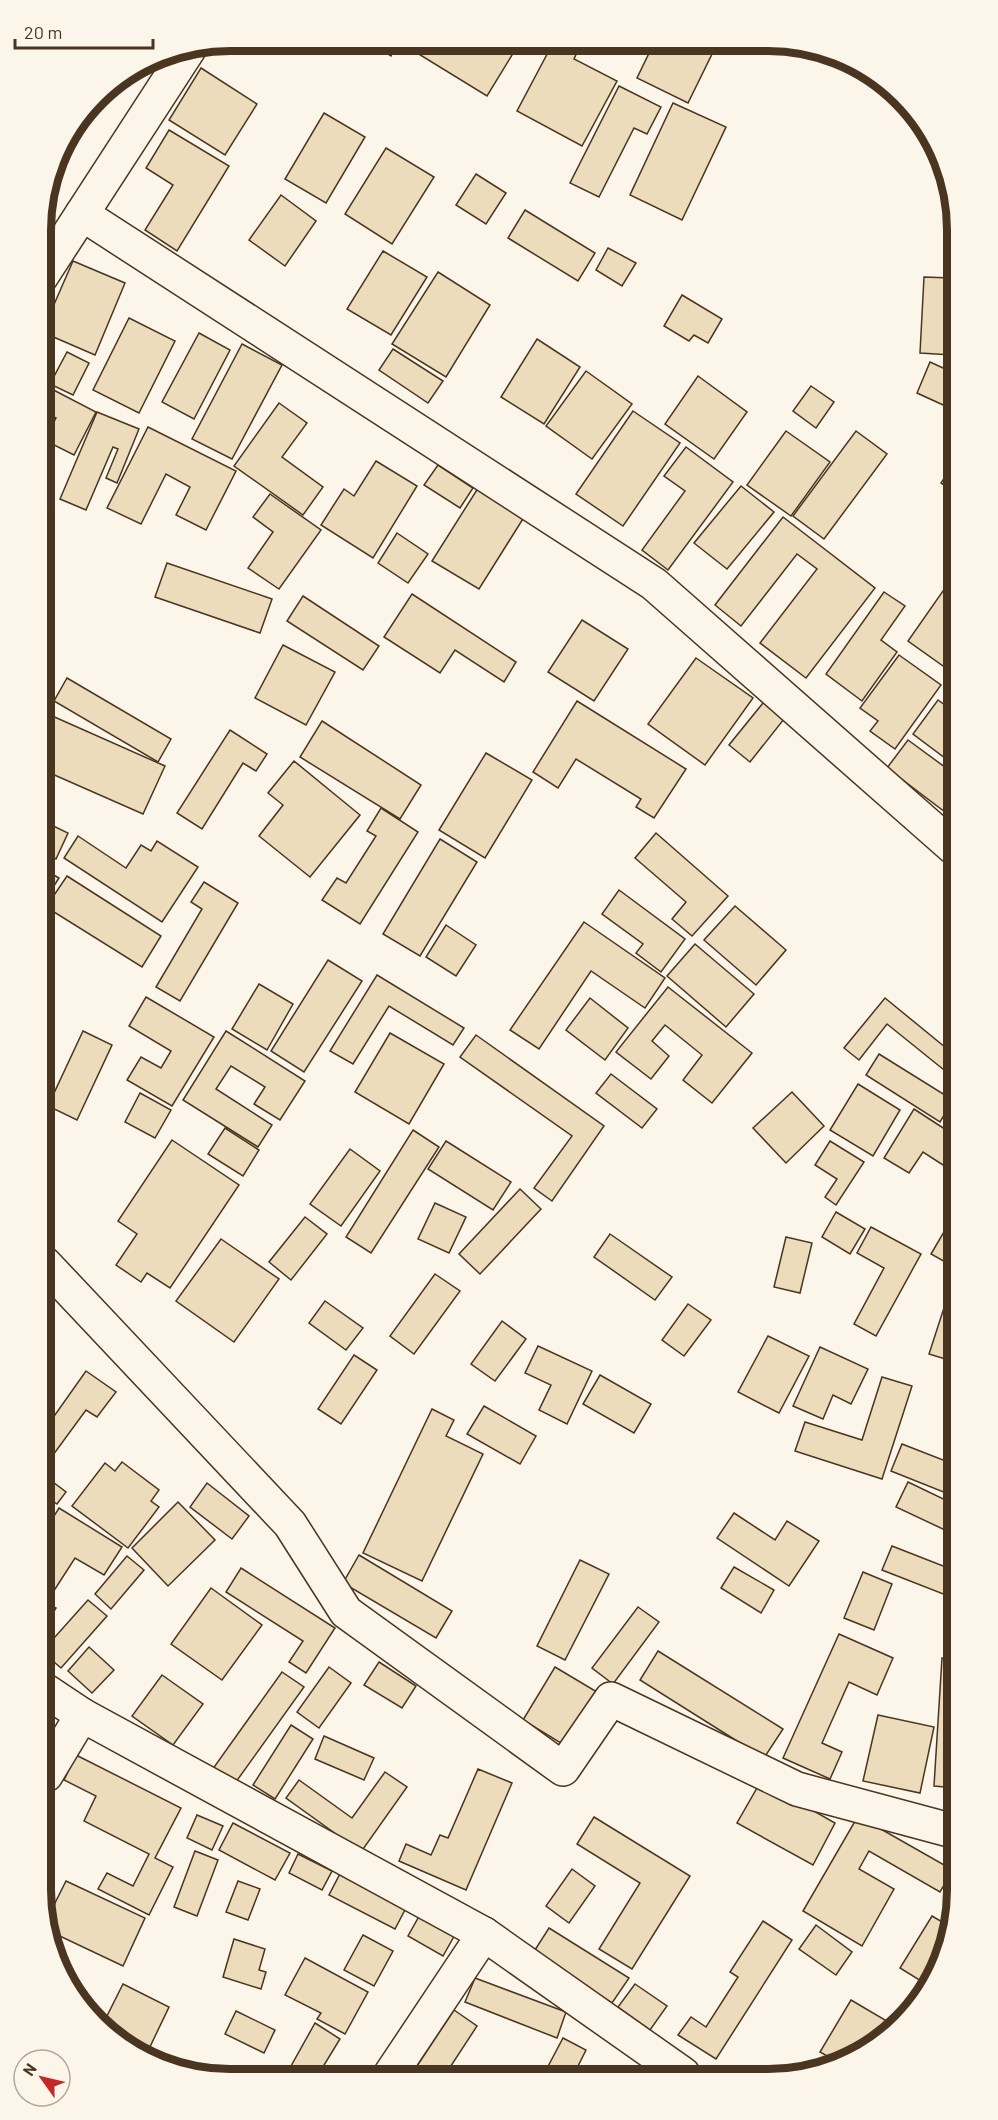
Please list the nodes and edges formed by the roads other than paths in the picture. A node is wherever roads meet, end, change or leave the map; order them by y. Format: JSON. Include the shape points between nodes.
{"nodes":[{"id":1,"x":183,"y":58,"type":"edge"},
{"id":2,"x":82,"y":214,"type":"junction"},
{"id":3,"x":51,"y":262,"type":"edge"},
{"id":4,"x":947,"y":842,"type":"edge"},
{"id":5,"x":51,"y":1270,"type":"edge"},
{"id":6,"x":51,"y":1694,"type":"edge"},
{"id":7,"x":82,"y":1714,"type":"junction"},
{"id":8,"x":51,"y":1766,"type":"edge"},
{"id":9,"x":947,"y":1829,"type":"edge"},
{"id":10,"x":484,"y":1934,"type":"junction"},
{"id":11,"x":394,"y":2069,"type":"edge"},
{"id":12,"x":676,"y":2069,"type":"edge"}],
"edges":[{"from":1,"to":2,"type":"street"},
{"from":2,"to":3,"type":"street"},
{"from":2,"to":4,"type":"street","via":[[654,584]]},
{"from":5,"to":9,"type":"street","via":[[290,1524],[345,1612],[563,1769],[611,1699],[797,1789]]},
{"from":6,"to":7,"type":"street"},
{"from":7,"to":8,"type":"street"},
{"from":7,"to":10,"type":"street"},
{"from":10,"to":11,"type":"street"},
{"from":10,"to":12,"type":"street"}]}
